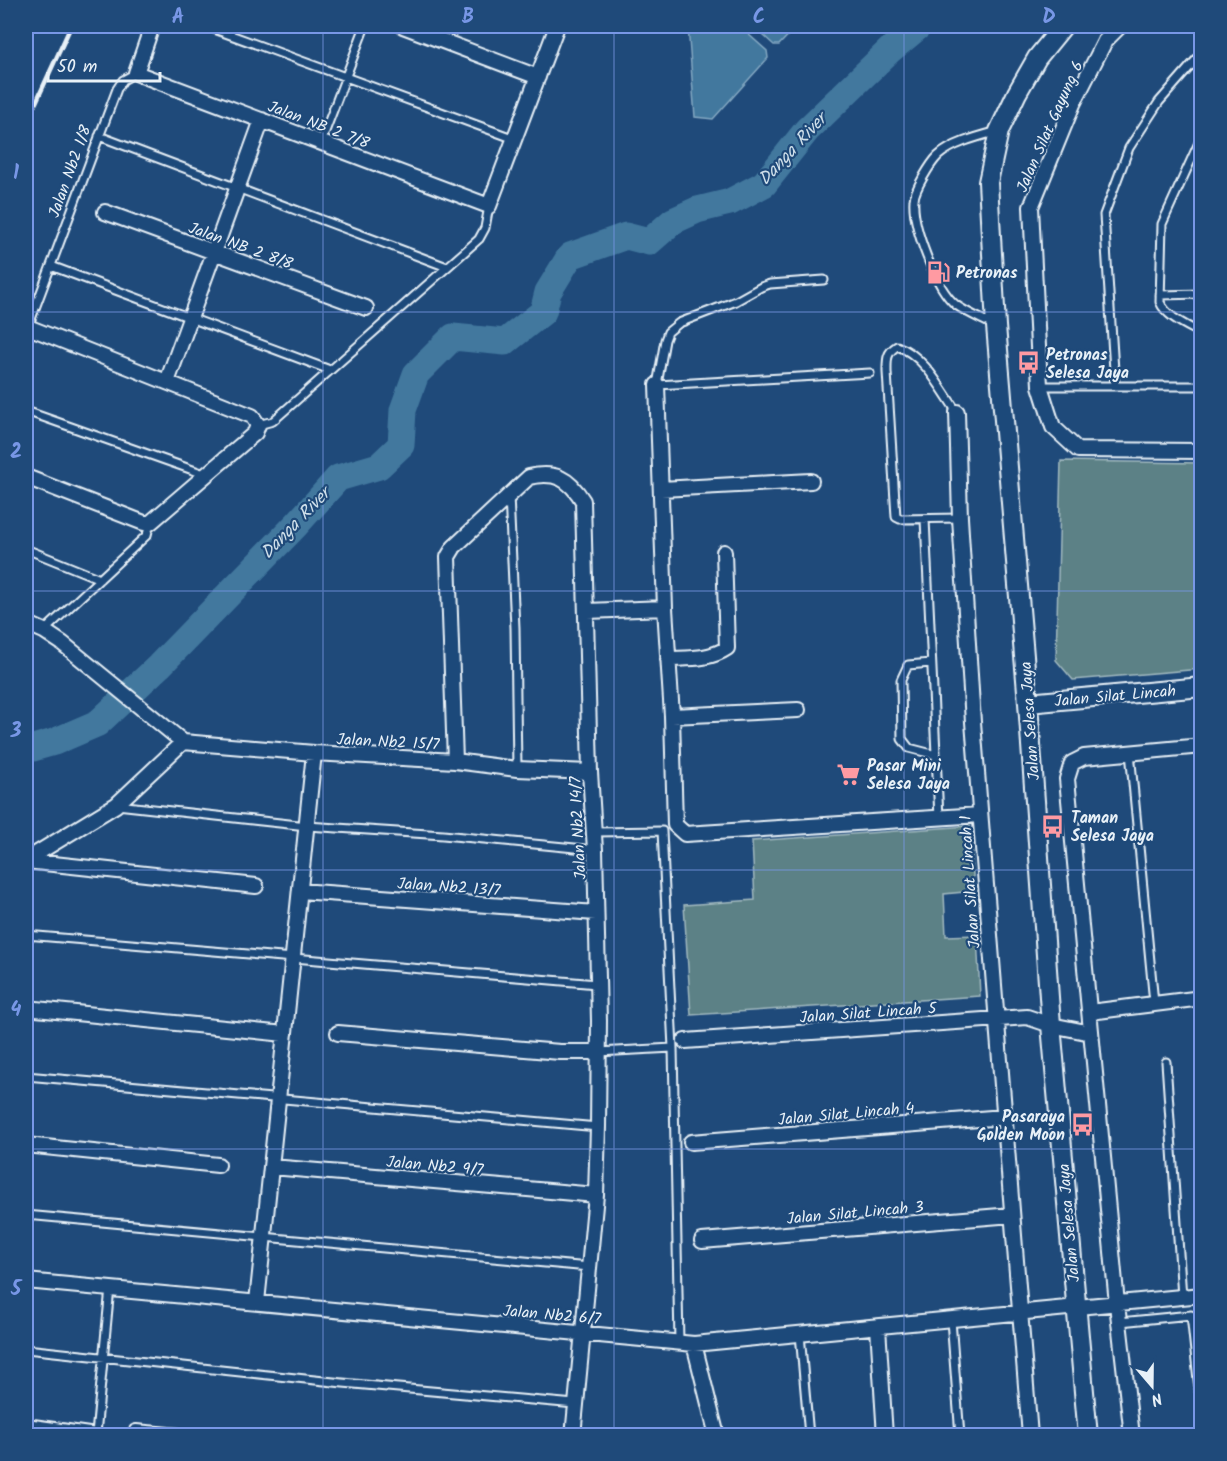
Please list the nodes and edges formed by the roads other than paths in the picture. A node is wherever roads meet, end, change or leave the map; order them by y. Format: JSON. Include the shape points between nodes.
{"nodes":[{"id":1,"x":152,"y":26,"type":"edge"},
{"id":2,"x":206,"y":26,"type":"edge"},
{"id":3,"x":365,"y":26,"type":"edge"},
{"id":4,"x":403,"y":26,"type":"edge"},
{"id":5,"x":557,"y":26,"type":"edge"},
{"id":6,"x":1063,"y":26,"type":"edge"},
{"id":7,"x":1120,"y":26,"type":"edge"},
{"id":8,"x":1202,"y":52,"type":"edge"},
{"id":9,"x":136,"y":73,"type":"junction"},
{"id":10,"x":345,"y":77,"type":"junction"},
{"id":11,"x":538,"y":77,"type":"junction"},
{"id":12,"x":262,"y":120,"type":"junction"},
{"id":13,"x":999,"y":131,"type":"junction"},
{"id":14,"x":99,"y":136,"type":"junction"},
{"id":15,"x":1202,"y":136,"type":"edge"},
{"id":16,"x":514,"y":138,"type":"junction"},
{"id":17,"x":321,"y":142,"type":"junction"},
{"id":18,"x":237,"y":188,"type":"junction"},
{"id":19,"x":489,"y":206,"type":"junction"},
{"id":20,"x":105,"y":212,"type":"dead end"},
{"id":21,"x":214,"y":252,"type":"junction"},
{"id":22,"x":51,"y":266,"type":"junction"},
{"id":23,"x":447,"y":267,"type":"junction"},
{"id":24,"x":824,"y":280,"type":"dead end"},
{"id":25,"x":1202,"y":294,"type":"edge"},
{"id":26,"x":1160,"y":296,"type":"junction"},
{"id":27,"x":366,"y":308,"type":"dead end"},
{"id":28,"x":190,"y":318,"type":"junction"},
{"id":29,"x":996,"y":326,"type":"junction"},
{"id":30,"x":27,"y":331,"type":"edge"},
{"id":31,"x":1202,"y":334,"type":"edge"},
{"id":32,"x":330,"y":370,"type":"junction"},
{"id":33,"x":870,"y":373,"type":"dead end"},
{"id":34,"x":167,"y":382,"type":"junction"},
{"id":35,"x":657,"y":384,"type":"junction"},
{"id":36,"x":1040,"y":386,"type":"junction"},
{"id":37,"x":1115,"y":386,"type":"junction"},
{"id":38,"x":1202,"y":386,"type":"edge"},
{"id":39,"x":26,"y":411,"type":"edge"},
{"id":40,"x":957,"y":412,"type":"joint"},
{"id":41,"x":258,"y":425,"type":"junction"},
{"id":42,"x":1202,"y":451,"type":"edge"},
{"id":43,"x":207,"y":475,"type":"junction"},
{"id":44,"x":26,"y":477,"type":"edge"},
{"id":45,"x":810,"y":481,"type":"dead end"},
{"id":46,"x":661,"y":489,"type":"junction"},
{"id":47,"x":509,"y":495,"type":"junction"},
{"id":48,"x":960,"y":518,"type":"junction"},
{"id":49,"x":925,"y":519,"type":"junction"},
{"id":50,"x":150,"y":523,"type":"junction"},
{"id":51,"x":26,"y":549,"type":"edge"},
{"id":52,"x":724,"y":552,"type":"dead end"},
{"id":53,"x":100,"y":579,"type":"junction"},
{"id":54,"x":664,"y":608,"type":"junction"},
{"id":55,"x":587,"y":611,"type":"junction"},
{"id":56,"x":26,"y":623,"type":"edge"},
{"id":57,"x":44,"y":631,"type":"junction"},
{"id":58,"x":668,"y":658,"type":"junction"},
{"id":59,"x":931,"y":663,"type":"junction"},
{"id":60,"x":1202,"y":687,"type":"edge"},
{"id":61,"x":1028,"y":703,"type":"junction"},
{"id":62,"x":798,"y":710,"type":"dead end"},
{"id":63,"x":672,"y":716,"type":"junction"},
{"id":64,"x":183,"y":742,"type":"junction"},
{"id":65,"x":1202,"y":746,"type":"edge"},
{"id":66,"x":1130,"y":752,"type":"junction"},
{"id":67,"x":314,"y":753,"type":"junction"},
{"id":68,"x":936,"y":756,"type":"junction"},
{"id":69,"x":455,"y":761,"type":"junction"},
{"id":70,"x":517,"y":769,"type":"junction"},
{"id":71,"x":590,"y":772,"type":"junction"},
{"id":72,"x":116,"y":805,"type":"junction"},
{"id":73,"x":980,"y":814,"type":"junction"},
{"id":74,"x":939,"y":818,"type":"junction"},
{"id":75,"x":307,"y":826,"type":"junction"},
{"id":76,"x":595,"y":832,"type":"junction"},
{"id":77,"x":595,"y":850,"type":"junction"},
{"id":78,"x":26,"y":860,"type":"edge"},
{"id":79,"x":256,"y":886,"type":"dead end"},
{"id":80,"x":300,"y":891,"type":"junction"},
{"id":81,"x":596,"y":913,"type":"junction"},
{"id":82,"x":26,"y":935,"type":"edge"},
{"id":83,"x":293,"y":957,"type":"junction"},
{"id":84,"x":597,"y":984,"type":"junction"},
{"id":85,"x":1202,"y":998,"type":"edge"},
{"id":86,"x":1154,"y":1003,"type":"junction"},
{"id":87,"x":26,"y":1008,"type":"edge"},
{"id":88,"x":1090,"y":1012,"type":"junction"},
{"id":89,"x":996,"y":1019,"type":"junction"},
{"id":90,"x":1051,"y":1025,"type":"junction"},
{"id":91,"x":338,"y":1033,"type":"dead end"},
{"id":92,"x":1091,"y":1033,"type":"junction"},
{"id":93,"x":285,"y":1034,"type":"junction"},
{"id":94,"x":685,"y":1041,"type":"dead end"},
{"id":95,"x":673,"y":1048,"type":"junction"},
{"id":96,"x":598,"y":1052,"type":"junction"},
{"id":97,"x":1166,"y":1062,"type":"dead end"},
{"id":98,"x":26,"y":1076,"type":"edge"},
{"id":99,"x":278,"y":1099,"type":"junction"},
{"id":100,"x":1004,"y":1117,"type":"junction"},
{"id":101,"x":598,"y":1127,"type":"junction"},
{"id":102,"x":691,"y":1142,"type":"dead end"},
{"id":103,"x":26,"y":1145,"type":"edge"},
{"id":104,"x":218,"y":1166,"type":"dead end"},
{"id":105,"x":272,"y":1167,"type":"junction"},
{"id":106,"x":596,"y":1195,"type":"junction"},
{"id":107,"x":26,"y":1215,"type":"edge"},
{"id":108,"x":1012,"y":1215,"type":"junction"},
{"id":109,"x":264,"y":1236,"type":"junction"},
{"id":110,"x":702,"y":1241,"type":"dead end"},
{"id":111,"x":589,"y":1267,"type":"junction"},
{"id":112,"x":26,"y":1281,"type":"edge"},
{"id":113,"x":110,"y":1288,"type":"junction"},
{"id":114,"x":1202,"y":1295,"type":"edge"},
{"id":115,"x":1182,"y":1297,"type":"junction"},
{"id":116,"x":257,"y":1302,"type":"junction"},
{"id":117,"x":1118,"y":1304,"type":"junction"},
{"id":118,"x":1076,"y":1308,"type":"junction"},
{"id":119,"x":1019,"y":1314,"type":"junction"},
{"id":120,"x":951,"y":1320,"type":"junction"},
{"id":121,"x":1119,"y":1322,"type":"junction"},
{"id":122,"x":878,"y":1327,"type":"junction"},
{"id":123,"x":582,"y":1333,"type":"junction"},
{"id":124,"x":800,"y":1334,"type":"junction"},
{"id":125,"x":679,"y":1342,"type":"junction"},
{"id":126,"x":694,"y":1344,"type":"junction"},
{"id":127,"x":26,"y":1349,"type":"edge"},
{"id":128,"x":103,"y":1357,"type":"junction"},
{"id":129,"x":575,"y":1404,"type":"junction"},
{"id":130,"x":1202,"y":1417,"type":"edge"},
{"id":131,"x":26,"y":1426,"type":"edge"},
{"id":132,"x":136,"y":1432,"type":"dead end"},
{"id":133,"x":96,"y":1435,"type":"edge"},
{"id":134,"x":180,"y":1436,"type":"edge"},
{"id":135,"x":573,"y":1436,"type":"edge"},
{"id":136,"x":717,"y":1436,"type":"edge"},
{"id":137,"x":809,"y":1436,"type":"edge"},
{"id":138,"x":885,"y":1436,"type":"edge"},
{"id":139,"x":960,"y":1436,"type":"edge"},
{"id":140,"x":1030,"y":1436,"type":"edge"},
{"id":141,"x":1088,"y":1436,"type":"edge"},
{"id":142,"x":1132,"y":1436,"type":"edge"}],
"edges":[{"from":1,"to":9,"type":"street","name":"Jalan Nb2 1/8"},
{"from":2,"to":10,"type":"lane"},
{"from":3,"to":10,"type":"lane"},
{"from":4,"to":11,"type":"street"},
{"from":5,"to":11,"type":"street"},
{"from":6,"to":13,"type":"street","name":"Jalan Selesa Jaya","via":[[1037,58]]},
{"from":7,"to":36,"type":"street","name":"Jalan Silat Gayung 6","via":[[1106,41],[1073,104],[1031,207]]},
{"from":8,"to":37,"type":"lane","via":[[1159,102],[1129,148],[1104,215]]},
{"from":9,"to":12,"type":"street","name":"Jalan NB 2 7/8"},
{"from":9,"to":14,"type":"lane","name":"Jalan Nb2 1/8","via":[[123,80],[117,89]]},
{"from":10,"to":16,"type":"lane"},
{"from":10,"to":17,"type":"lane"},
{"from":11,"to":16,"type":"street"},
{"from":12,"to":17,"type":"street","name":"Jalan NB 2 7/8"},
{"from":12,"to":18,"type":"street"},
{"from":13,"to":29,"type":"street","name":"Jalan Selesa Jaya","via":[[988,182]]},
{"from":13,"to":29,"type":"lane","via":[[967,140],[939,155],[914,198],[916,230],[943,288],[956,305]]},
{"from":14,"to":18,"type":"lane"},
{"from":14,"to":22,"type":"lane","name":"Jalan Nb2 1/8"},
{"from":15,"to":26,"type":"lane","via":[[1162,224]]},
{"from":16,"to":19,"type":"street"},
{"from":17,"to":19,"type":"street","name":"Jalan NB 2 7/8"},
{"from":18,"to":21,"type":"street"},
{"from":18,"to":23,"type":"lane"},
{"from":19,"to":23,"type":"lane","via":[[479,239]]},
{"from":20,"to":21,"type":"street","name":"Jalan NB 2 8/8"},
{"from":21,"to":27,"type":"street","name":"Jalan NB 2 8/8"},
{"from":21,"to":28,"type":"street"},
{"from":22,"to":28,"type":"lane"},
{"from":22,"to":30,"type":"lane","name":"Jalan Nb2 1/8"},
{"from":23,"to":32,"type":"lane"},
{"from":24,"to":35,"type":"lane","via":[[770,284],[679,323],[665,340]]},
{"from":25,"to":26,"type":"lane"},
{"from":26,"to":31,"type":"lane","via":[[1163,308]]},
{"from":28,"to":32,"type":"lane"},
{"from":28,"to":34,"type":"street"},
{"from":29,"to":61,"type":"street","name":"Jalan Selesa Jaya"},
{"from":30,"to":34,"type":"street"},
{"from":32,"to":41,"type":"lane","via":[[273,421]]},
{"from":33,"to":35,"type":"lane"},
{"from":34,"to":41,"type":"street","via":[[252,416]]},
{"from":35,"to":46,"type":"street"},
{"from":36,"to":37,"type":"lane"},
{"from":36,"to":42,"type":"street","name":"Jalan Silat Gayung 6","via":[[1053,428],[1078,450]]},
{"from":37,"to":38,"type":"lane"},
{"from":39,"to":43,"type":"lane"},
{"from":40,"to":48,"type":"street","name":"Jalan Silat Lincah 1"},
{"from":40,"to":49,"type":"lane","via":[[907,349],[897,346],[890,350],[886,372],[894,512],[900,519]]},
{"from":41,"to":43,"type":"street","via":[[255,433]]},
{"from":43,"to":50,"type":"street"},
{"from":44,"to":50,"type":"street"},
{"from":45,"to":46,"type":"street"},
{"from":46,"to":54,"type":"street"},
{"from":47,"to":55,"type":"street","name":"Jalan Nb2 14/7","via":[[529,477],[545,473],[564,479],[575,489],[583,501]]},
{"from":47,"to":69,"type":"street","name":"Jalan Nb2 14/7","via":[[448,557]]},
{"from":47,"to":70,"type":"lane"},
{"from":48,"to":49,"type":"lane"},
{"from":48,"to":73,"type":"street","name":"Jalan Silat Lincah 1"},
{"from":49,"to":59,"type":"lane"},
{"from":50,"to":53,"type":"lane","via":[[147,535]]},
{"from":51,"to":53,"type":"lane"},
{"from":52,"to":58,"type":"street","via":[[727,648],[701,658]]},
{"from":53,"to":57,"type":"lane"},
{"from":54,"to":55,"type":"street"},
{"from":54,"to":58,"type":"street"},
{"from":55,"to":71,"type":"street","name":"Jalan Nb2 14/7"},
{"from":56,"to":57,"type":"street"},
{"from":57,"to":64,"type":"street"},
{"from":58,"to":63,"type":"street"},
{"from":59,"to":68,"type":"lane"},
{"from":59,"to":68,"type":"lane","via":[[908,665],[903,670],[902,739],[909,748]]},
{"from":60,"to":61,"type":"street","name":"Jalan Silat Lincah"},
{"from":61,"to":90,"type":"street","name":"Jalan Selesa Jaya"},
{"from":62,"to":63,"type":"street"},
{"from":63,"to":74,"type":"street","via":[[673,811],[675,825],[685,834]]},
{"from":64,"to":67,"type":"street","name":"Jalan Nb2 15/7"},
{"from":64,"to":72,"type":"street"},
{"from":65,"to":66,"type":"street"},
{"from":66,"to":86,"type":"lane"},
{"from":66,"to":88,"type":"street","via":[[1084,757],[1072,763],[1067,779]]},
{"from":67,"to":69,"type":"street","name":"Jalan Nb2 15/7"},
{"from":67,"to":75,"type":"street"},
{"from":68,"to":74,"type":"lane"},
{"from":69,"to":70,"type":"street","name":"Jalan Nb2 15/7"},
{"from":70,"to":71,"type":"street","name":"Jalan Nb2 15/7"},
{"from":71,"to":76,"type":"street","name":"Jalan Nb2 14/7"},
{"from":72,"to":75,"type":"lane"},
{"from":72,"to":78,"type":"street"},
{"from":73,"to":74,"type":"street"},
{"from":73,"to":89,"type":"street","name":"Jalan Silat Lincah 1"},
{"from":75,"to":77,"type":"lane"},
{"from":75,"to":80,"type":"street"},
{"from":76,"to":77,"type":"street","name":"Jalan Nb2 14/7"},
{"from":76,"to":95,"type":"lane","via":[[662,831]]},
{"from":77,"to":81,"type":"street","name":"Jalan Nb2 14/7"},
{"from":78,"to":79,"type":"street"},
{"from":80,"to":81,"type":"street","name":"Jalan Nb2 13/7"},
{"from":80,"to":83,"type":"street"},
{"from":81,"to":84,"type":"street","name":"Jalan Nb2 14/7"},
{"from":82,"to":83,"type":"lane"},
{"from":83,"to":84,"type":"lane"},
{"from":83,"to":93,"type":"street"},
{"from":84,"to":96,"type":"street","name":"Jalan Nb2 14/7"},
{"from":85,"to":86,"type":"street"},
{"from":86,"to":88,"type":"street"},
{"from":87,"to":93,"type":"street"},
{"from":88,"to":92,"type":"street"},
{"from":89,"to":90,"type":"street","name":"Jalan Silat Lincah 5","via":[[1027,1017]]},
{"from":89,"to":94,"type":"street","name":"Jalan Silat Lincah 5"},
{"from":89,"to":100,"type":"street","name":"Jalan Silat Lincah 1"},
{"from":90,"to":92,"type":"street","name":"Jalan Silat Lincah 5"},
{"from":90,"to":118,"type":"street","name":"Jalan Selesa Jaya"},
{"from":91,"to":96,"type":"street"},
{"from":92,"to":117,"type":"street"},
{"from":93,"to":99,"type":"street"},
{"from":95,"to":96,"type":"lane"},
{"from":95,"to":125,"type":"lane"},
{"from":96,"to":101,"type":"street","name":"Jalan Nb2 14/7"},
{"from":97,"to":115,"type":"lane"},
{"from":98,"to":99,"type":"lane"},
{"from":99,"to":101,"type":"lane"},
{"from":99,"to":105,"type":"street"},
{"from":100,"to":102,"type":"street","name":"Jalan Silat Lincah 4"},
{"from":100,"to":108,"type":"street","name":"Jalan Silat Lincah 1"},
{"from":101,"to":106,"type":"street","name":"Jalan Nb2 14/7"},
{"from":103,"to":104,"type":"street"},
{"from":105,"to":106,"type":"street","name":"Jalan Nb2 9/7"},
{"from":105,"to":109,"type":"street"},
{"from":106,"to":111,"type":"street","name":"Jalan Nb2 14/7"},
{"from":107,"to":109,"type":"lane"},
{"from":108,"to":110,"type":"street","name":"Jalan Silat Lincah 3"},
{"from":108,"to":119,"type":"street","name":"Jalan Silat Lincah 1"},
{"from":109,"to":111,"type":"lane"},
{"from":109,"to":116,"type":"street"},
{"from":111,"to":123,"type":"street","name":"Jalan Nb2 14/7"},
{"from":112,"to":113,"type":"street","name":"Jalan Nb2 6/7"},
{"from":113,"to":116,"type":"street","name":"Jalan Nb2 6/7"},
{"from":113,"to":128,"type":"lane"},
{"from":114,"to":115,"type":"street","name":"Jalan Nb2 6/7"},
{"from":115,"to":117,"type":"street","name":"Jalan Nb2 6/7"},
{"from":116,"to":123,"type":"street","name":"Jalan Nb2 6/7"},
{"from":117,"to":118,"type":"street","name":"Jalan Nb2 6/7"},
{"from":117,"to":121,"type":"street"},
{"from":118,"to":119,"type":"street","name":"Jalan Nb2 6/7"},
{"from":118,"to":141,"type":"street","name":"Jalan Selesa Jaya"},
{"from":119,"to":120,"type":"street","name":"Jalan Nb2 6/7"},
{"from":119,"to":140,"type":"street","name":"Jalan Silat Lincah 1"},
{"from":120,"to":122,"type":"street","name":"Jalan Nb2 6/7"},
{"from":120,"to":139,"type":"lane"},
{"from":121,"to":130,"type":"lane","via":[[1191,1315]]},
{"from":121,"to":142,"type":"street"},
{"from":122,"to":124,"type":"street","name":"Jalan Nb2 6/7"},
{"from":122,"to":138,"type":"street"},
{"from":123,"to":125,"type":"street","name":"Jalan Nb2 6/7"},
{"from":123,"to":129,"type":"street","name":"Jalan Nb2 14/7"},
{"from":124,"to":126,"type":"street","name":"Jalan Nb2 6/7"},
{"from":124,"to":137,"type":"lane"},
{"from":125,"to":126,"type":"street","name":"Jalan Nb2 6/7"},
{"from":126,"to":136,"type":"street"},
{"from":127,"to":128,"type":"lane"},
{"from":128,"to":129,"type":"lane"},
{"from":128,"to":133,"type":"lane"},
{"from":129,"to":135,"type":"street","name":"Jalan Nb2 14/7"},
{"from":131,"to":133,"type":"street"},
{"from":132,"to":134,"type":"street"}]}
